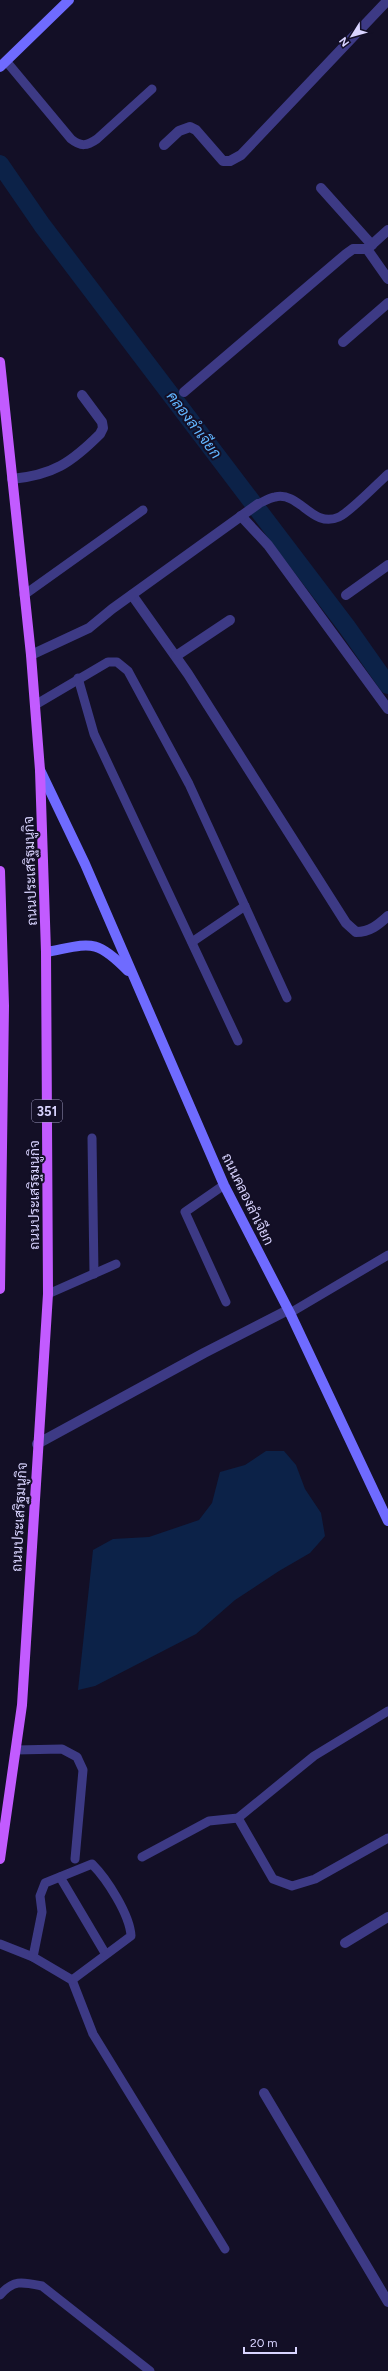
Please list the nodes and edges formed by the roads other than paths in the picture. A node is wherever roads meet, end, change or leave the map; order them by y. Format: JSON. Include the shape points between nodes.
{"nodes":[{"id":1,"x":69,"y":0,"type":"edge"},
{"id":2,"x":388,"y":0,"type":"edge"},
{"id":3,"x":3,"y":64,"type":"edge"},
{"id":4,"x":152,"y":89,"type":"dead end"},
{"id":5,"x":164,"y":145,"type":"dead end"},
{"id":6,"x":321,"y":188,"type":"dead end"},
{"id":7,"x":388,"y":230,"type":"edge"},
{"id":8,"x":369,"y":247,"type":"junction"},
{"id":9,"x":388,"y":279,"type":"edge"},
{"id":10,"x":388,"y":303,"type":"edge"},
{"id":11,"x":343,"y":342,"type":"dead end"},
{"id":12,"x":0,"y":362,"type":"edge"},
{"id":13,"x":184,"y":392,"type":"dead end"},
{"id":14,"x":82,"y":395,"type":"dead end"},
{"id":15,"x":388,"y":474,"type":"edge"},
{"id":16,"x":12,"y":479,"type":"junction"},
{"id":17,"x":258,"y":504,"type":"joint"},
{"id":18,"x":143,"y":510,"type":"dead end"},
{"id":19,"x":243,"y":514,"type":"junction"},
{"id":20,"x":388,"y":565,"type":"edge"},
{"id":21,"x":24,"y":595,"type":"junction"},
{"id":22,"x":132,"y":595,"type":"junction"},
{"id":23,"x":346,"y":595,"type":"dead end"},
{"id":24,"x":230,"y":620,"type":"dead end"},
{"id":25,"x":31,"y":655,"type":"junction"},
{"id":26,"x":176,"y":656,"type":"junction"},
{"id":27,"x":78,"y":678,"type":"junction"},
{"id":28,"x":35,"y":705,"type":"junction"},
{"id":29,"x":388,"y":709,"type":"edge"},
{"id":30,"x":40,"y":770,"type":"junction"},
{"id":31,"x":0,"y":871,"type":"edge"},
{"id":32,"x":0,"y":887,"type":"edge"},
{"id":33,"x":245,"y":906,"type":"junction"},
{"id":34,"x":388,"y":916,"type":"edge"},
{"id":35,"x":192,"y":942,"type":"junction"},
{"id":36,"x":46,"y":952,"type":"junction"},
{"id":37,"x":134,"y":977,"type":"junction"},
{"id":38,"x":286,"y":998,"type":"dead end"},
{"id":39,"x":238,"y":1042,"type":"dead end"},
{"id":40,"x":2,"y":1126,"type":"edge"},
{"id":41,"x":92,"y":1138,"type":"dead end"},
{"id":42,"x":224,"y":1185,"type":"junction"},
{"id":43,"x":388,"y":1255,"type":"edge"},
{"id":44,"x":116,"y":1264,"type":"dead end"},
{"id":45,"x":94,"y":1274,"type":"junction"},
{"id":46,"x":0,"y":1279,"type":"edge"},
{"id":47,"x":0,"y":1289,"type":"edge"},
{"id":48,"x":48,"y":1294,"type":"junction"},
{"id":49,"x":226,"y":1302,"type":"dead end"},
{"id":50,"x":289,"y":1311,"type":"junction"},
{"id":51,"x":38,"y":1444,"type":"junction"},
{"id":52,"x":388,"y":1521,"type":"edge"},
{"id":53,"x":388,"y":1711,"type":"edge"},
{"id":54,"x":16,"y":1750,"type":"junction"},
{"id":55,"x":238,"y":1818,"type":"junction"},
{"id":56,"x":388,"y":1838,"type":"edge"},
{"id":57,"x":142,"y":1857,"type":"dead end"},
{"id":58,"x":0,"y":1859,"type":"edge"},
{"id":59,"x":75,"y":1859,"type":"dead end"},
{"id":60,"x":60,"y":1877,"type":"junction"},
{"id":61,"x":388,"y":1917,"type":"edge"},
{"id":62,"x":345,"y":1943,"type":"dead end"},
{"id":63,"x":0,"y":1944,"type":"edge"},
{"id":64,"x":105,"y":1953,"type":"junction"},
{"id":65,"x":33,"y":1957,"type":"junction"},
{"id":66,"x":72,"y":1980,"type":"junction"},
{"id":67,"x":264,"y":2093,"type":"dead end"},
{"id":68,"x":225,"y":2249,"type":"dead end"},
{"id":69,"x":0,"y":2295,"type":"edge"},
{"id":70,"x":388,"y":2302,"type":"edge"},
{"id":71,"x":150,"y":2371,"type":"edge"}],
"edges":[{"from":1,"to":3,"type":"street"},
{"from":2,"to":5,"type":"street","via":[[241,155],[230,161],[223,160],[196,130],[190,127],[179,132]]},
{"from":3,"to":4,"type":"lane","via":[[70,139],[82,145],[90,144],[97,139]]},
{"from":6,"to":8,"type":"street"},
{"from":7,"to":8,"type":"street"},
{"from":8,"to":9,"type":"street"},
{"from":8,"to":13,"type":"street","via":[[353,249],[346,254]]},
{"from":10,"to":11,"type":"street"},
{"from":12,"to":16,"type":"main road","name":"ถนนประเสริฐมนูกิจ","number":"351"},
{"from":14,"to":16,"type":"street","via":[[102,422],[100,434],[58,469],[39,476]]},
{"from":15,"to":17,"type":"lane","via":[[340,517],[320,519],[288,497],[275,496]]},
{"from":16,"to":21,"type":"main road","name":"ถนนประเสริฐมนูกิจ","number":"351"},
{"from":17,"to":19,"type":"street"},
{"from":18,"to":21,"type":"lane"},
{"from":19,"to":22,"type":"street"},
{"from":19,"to":29,"type":"street","via":[[268,544]]},
{"from":20,"to":23,"type":"street"},
{"from":21,"to":25,"type":"main road","name":"ถนนประเสริฐมนูกิจ","number":"351"},
{"from":22,"to":25,"type":"street","via":[[89,628]]},
{"from":22,"to":26,"type":"street"},
{"from":24,"to":26,"type":"street"},
{"from":25,"to":28,"type":"main road","name":"ถนนประเสริฐมนูกิจ","number":"351"},
{"from":26,"to":34,"type":"street","via":[[346,923],[356,932],[364,932]]},
{"from":27,"to":28,"type":"lane"},
{"from":27,"to":33,"type":"lane","via":[[108,662],[117,662],[134,678],[189,784]]},
{"from":27,"to":35,"type":"lane","via":[[94,734]]},
{"from":28,"to":30,"type":"main road","name":"ถนนประเสริฐมนูกิจ","number":"351"},
{"from":30,"to":36,"type":"main road","name":"ถนนประเสริฐมนูกิจ","number":"351"},
{"from":30,"to":37,"type":"street"},
{"from":31,"to":32,"type":"main road"},
{"from":32,"to":40,"type":"main road","via":[[4,1006]]},
{"from":33,"to":35,"type":"lane"},
{"from":33,"to":38,"type":"lane"},
{"from":35,"to":39,"type":"lane"},
{"from":36,"to":37,"type":"street","name":"ถนนคลองลำเจียก","via":[[91,944],[110,952]]},
{"from":36,"to":48,"type":"main road","name":"ถนนประเสริฐมนูกิจ","number":"351"},
{"from":37,"to":42,"type":"street","name":"ถนนคลองลำเจียก"},
{"from":40,"to":46,"type":"main road"},
{"from":41,"to":45,"type":"lane"},
{"from":42,"to":49,"type":"lane","via":[[185,1212]]},
{"from":42,"to":50,"type":"street","name":"ถนนคลองลำเจียก"},
{"from":43,"to":50,"type":"lane"},
{"from":44,"to":45,"type":"lane"},
{"from":45,"to":48,"type":"lane"},
{"from":46,"to":47,"type":"main road"},
{"from":48,"to":51,"type":"main road","name":"ถนนประเสริฐมนูกิจ","number":"351"},
{"from":50,"to":51,"type":"street","via":[[204,1353]]},
{"from":50,"to":52,"type":"street","name":"ถนนคลองลำเจียก"},
{"from":51,"to":54,"type":"main road","name":"ถนนประเสริฐมนูกิจ","number":"351","via":[[22,1705]]},
{"from":53,"to":55,"type":"lane","via":[[314,1756]]},
{"from":54,"to":58,"type":"main road","name":"ถนนประเสริฐมนูกิจ","number":"351"},
{"from":54,"to":59,"type":"lane","via":[[62,1749],[77,1757],[83,1770]]},
{"from":55,"to":56,"type":"lane","via":[[273,1879],[292,1886],[315,1879]]},
{"from":55,"to":57,"type":"lane","via":[[209,1821]]},
{"from":60,"to":64,"type":"lane"},
{"from":60,"to":64,"type":"lane","via":[[92,1864],[119,1902],[130,1925],[130,1936]]},
{"from":60,"to":65,"type":"lane","via":[[44,1883],[40,1896],[42,1912]]},
{"from":61,"to":62,"type":"street"},
{"from":63,"to":65,"type":"lane"},
{"from":64,"to":66,"type":"lane"},
{"from":65,"to":66,"type":"lane"},
{"from":66,"to":68,"type":"lane","via":[[93,2034]]},
{"from":67,"to":70,"type":"street"},
{"from":69,"to":71,"type":"lane","via":[[8,2285],[23,2282],[42,2286]]}]}
